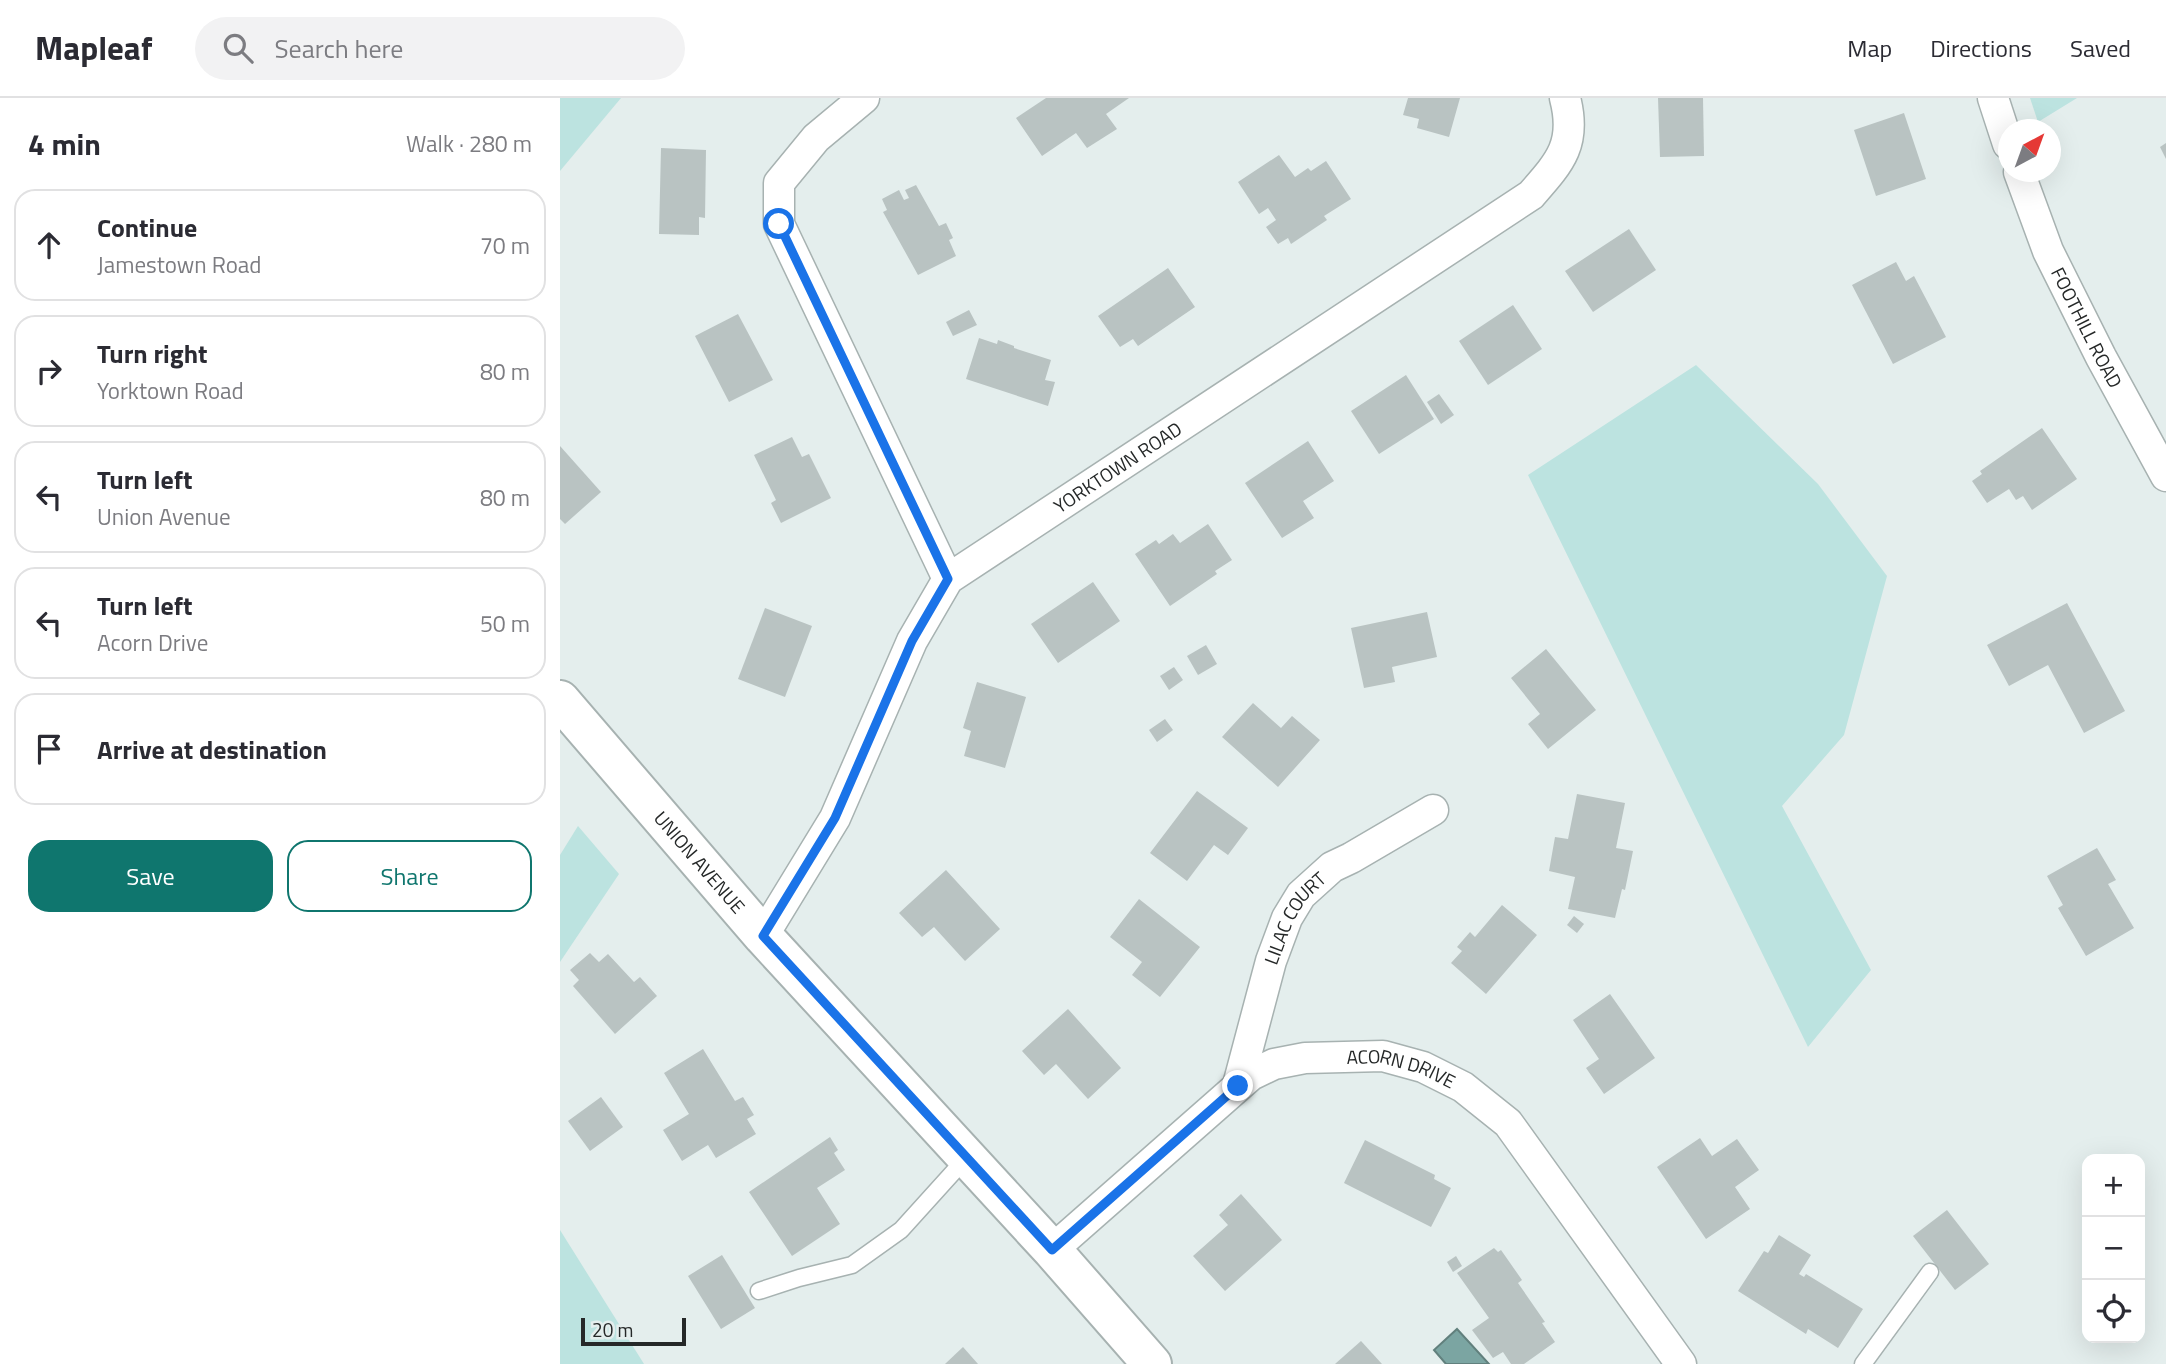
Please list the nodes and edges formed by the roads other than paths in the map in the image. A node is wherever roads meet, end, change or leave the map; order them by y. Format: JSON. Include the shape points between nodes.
{"nodes":[{"id":1,"x":864,"y":98,"type":"edge"},
{"id":2,"x":1565,"y":98,"type":"edge"},
{"id":3,"x":1993,"y":98,"type":"edge"},
{"id":4,"x":2000,"y":119,"type":"edge"},
{"id":5,"x":2023,"y":182,"type":"edge"},
{"id":6,"x":2166,"y":476,"type":"edge"},
{"id":7,"x":948,"y":579,"type":"junction"},
{"id":8,"x":560,"y":700,"type":"edge"},
{"id":9,"x":1433,"y":810,"type":"dead end"},
{"id":10,"x":763,"y":936,"type":"junction"},
{"id":11,"x":1238,"y":1086,"type":"junction"},
{"id":12,"x":967,"y":1157,"type":"junction"},
{"id":13,"x":1052,"y":1250,"type":"junction"},
{"id":14,"x":1930,"y":1272,"type":"dead end"},
{"id":15,"x":759,"y":1292,"type":"dead end"},
{"id":16,"x":1152,"y":1364,"type":"edge"},
{"id":17,"x":1682,"y":1364,"type":"edge"},
{"id":18,"x":1863,"y":1364,"type":"edge"}],
"edges":[{"from":1,"to":7,"type":"street","via":[[816,138],[779,183],[779,224]]},
{"from":2,"to":7,"type":"street","name":"YORKTOWN ROAD","via":[[1569,135],[1558,164],[1531,195]]},
{"from":3,"to":4,"type":"street"},
{"from":5,"to":6,"type":"street","name":"FOOTHILL ROAD","via":[[2048,251]]},
{"from":7,"to":10,"type":"street","name":"YORKTOWN ROAD","via":[[912,641],[835,818]]},
{"from":8,"to":10,"type":"street","name":"UNION AVENUE"},
{"from":9,"to":11,"type":"street","name":"LILAC COURT","via":[[1332,867],[1301,895],[1271,961]]},
{"from":10,"to":12,"type":"street","name":"UNION AVENUE"},
{"from":11,"to":13,"type":"street","name":"ACORN DRIVE"},
{"from":11,"to":17,"type":"street","name":"ACORN DRIVE","via":[[1251,1074],[1284,1062],[1383,1056],[1423,1067],[1463,1087],[1508,1123]]},
{"from":12,"to":13,"type":"street","name":"UNION AVENUE"},
{"from":12,"to":15,"type":"lane","via":[[901,1230],[852,1265]]},
{"from":13,"to":16,"type":"street","name":"UNION AVENUE"},
{"from":14,"to":18,"type":"lane"}]}
